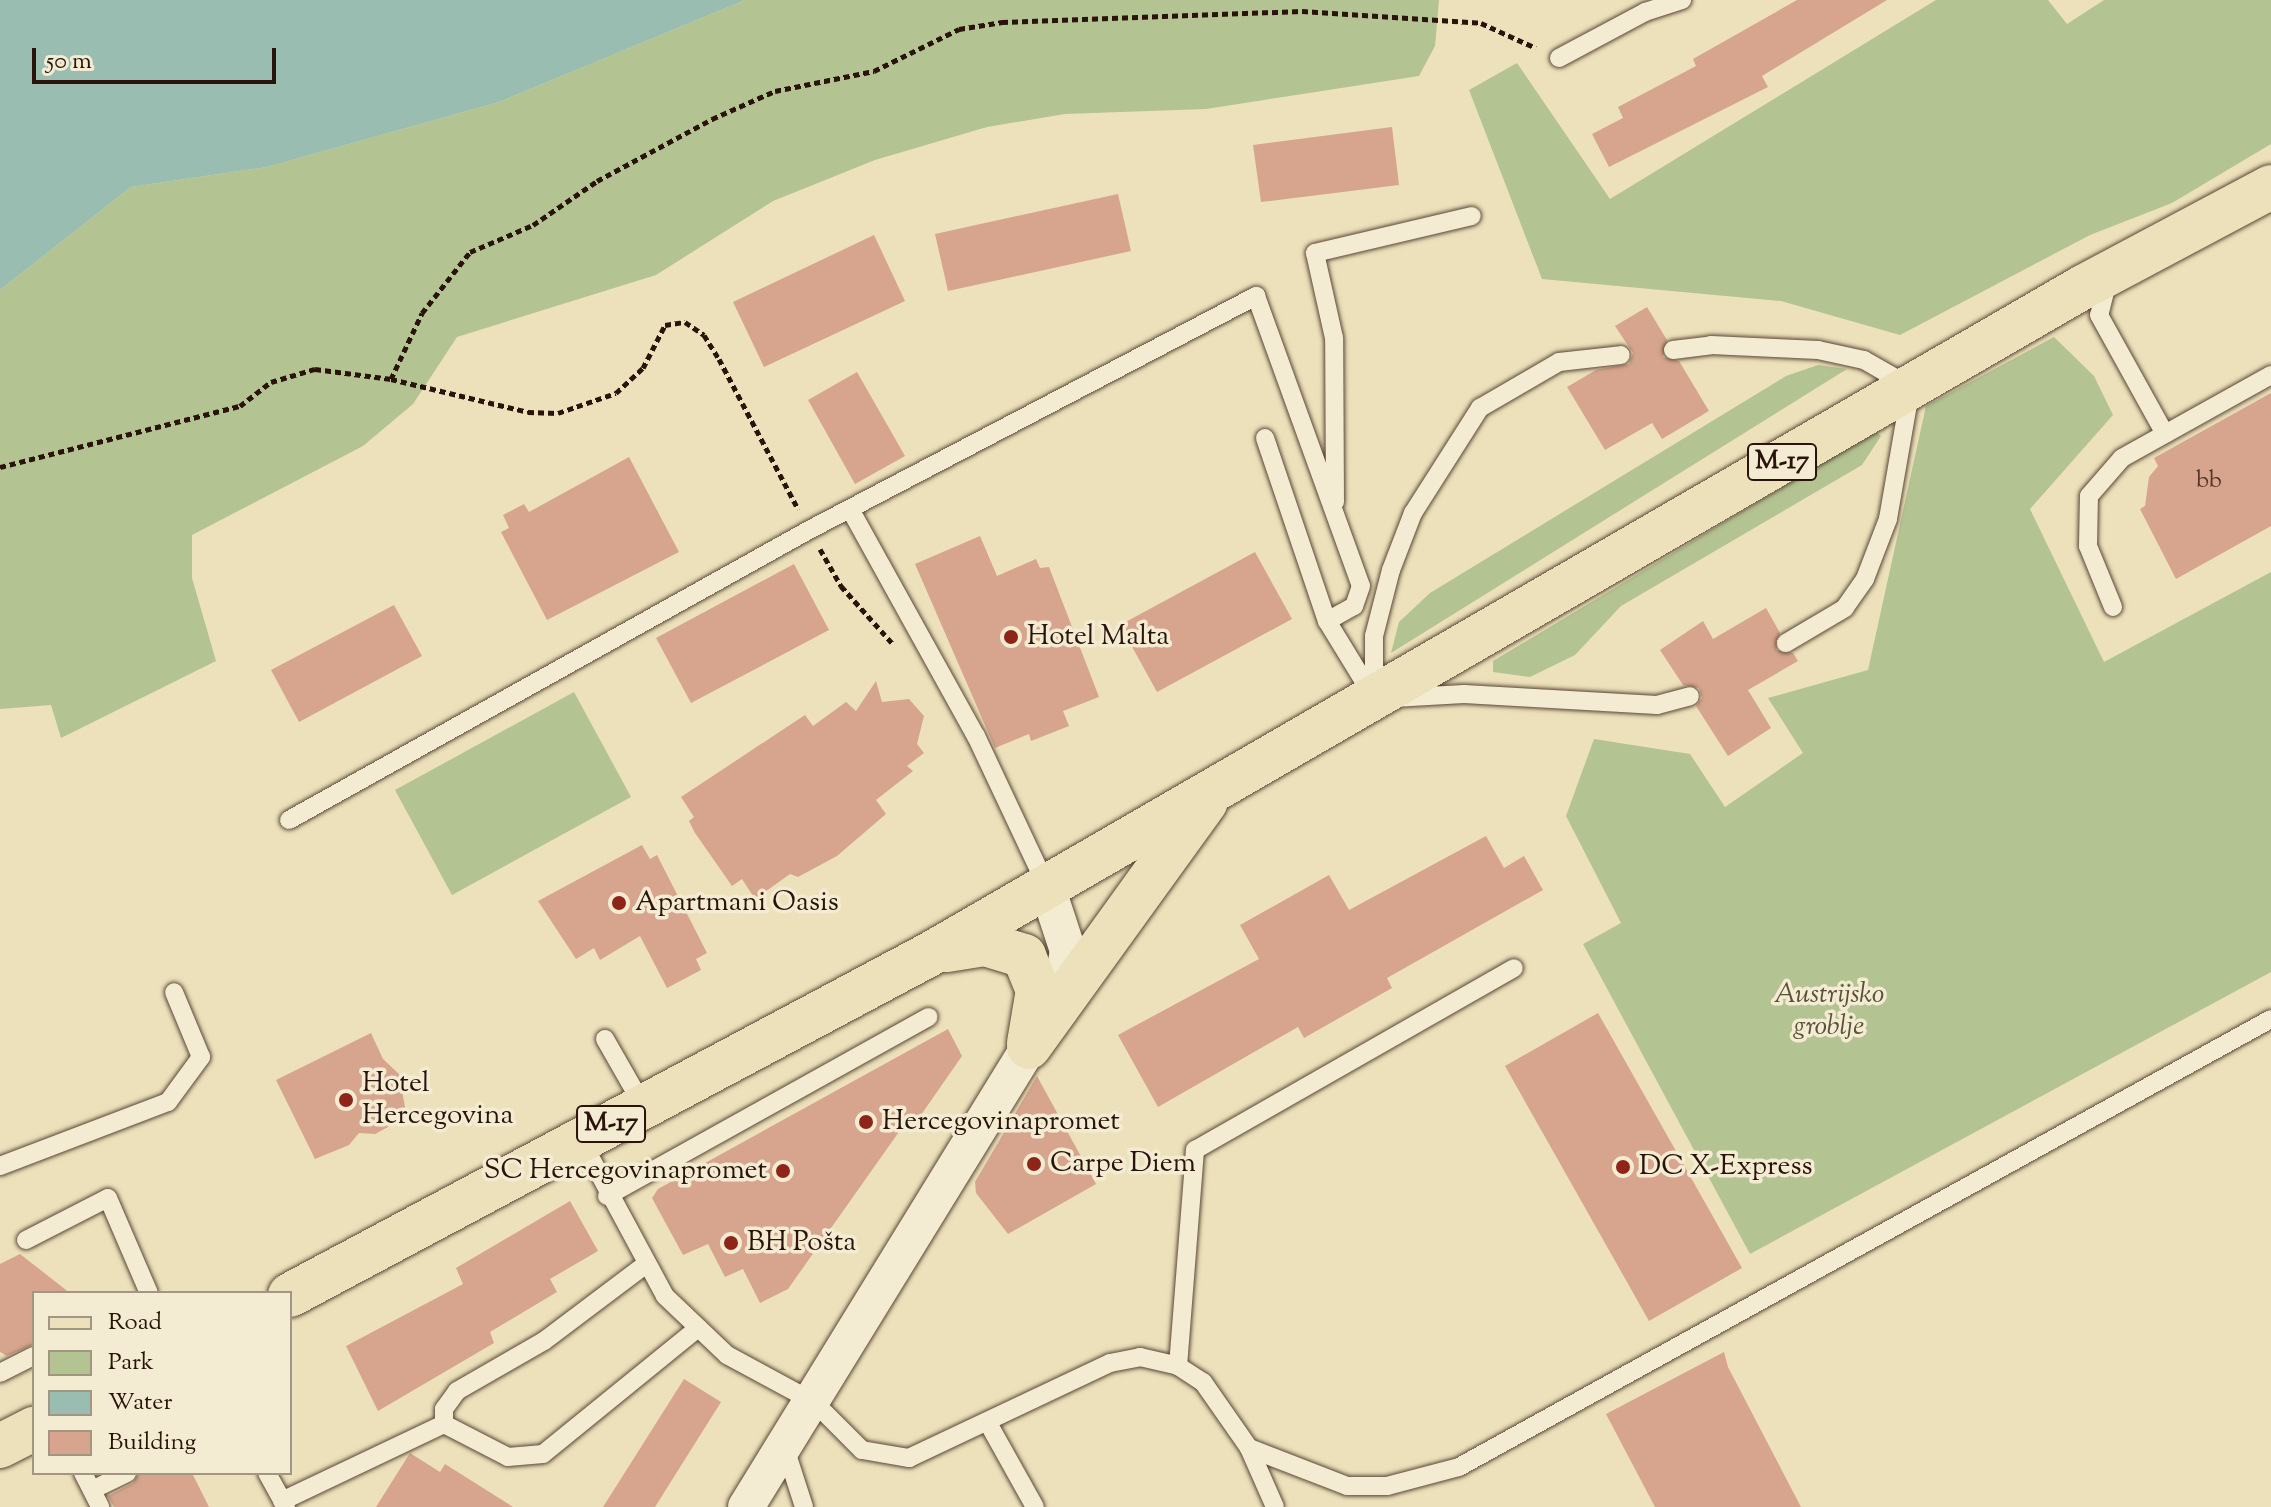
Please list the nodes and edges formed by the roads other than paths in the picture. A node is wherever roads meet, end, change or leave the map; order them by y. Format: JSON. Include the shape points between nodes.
{"nodes":[{"id":1,"x":1682,"y":0,"type":"edge"},
{"id":2,"x":1559,"y":58,"type":"road end"},
{"id":3,"x":2271,"y":174,"type":"edge"},
{"id":4,"x":2260,"y":198,"type":"edge"},
{"id":5,"x":1472,"y":216,"type":"dead end"},
{"id":6,"x":2112,"y":271,"type":"junction"},
{"id":7,"x":2051,"y":306,"type":"junction"},
{"id":8,"x":2099,"y":315,"type":"junction"},
{"id":9,"x":1673,"y":350,"type":"dead end"},
{"id":10,"x":1621,"y":355,"type":"dead end"},
{"id":11,"x":2271,"y":375,"type":"edge"},
{"id":12,"x":1911,"y":387,"type":"junction"},
{"id":13,"x":2165,"y":434,"type":"junction"},
{"id":14,"x":1265,"y":438,"type":"dead end"},
{"id":15,"x":850,"y":509,"type":"junction"},
{"id":16,"x":1336,"y":517,"type":"junction"},
{"id":17,"x":2113,"y":607,"type":"dead end"},
{"id":18,"x":1327,"y":621,"type":"junction"},
{"id":19,"x":1786,"y":643,"type":"dead end"},
{"id":20,"x":1690,"y":696,"type":"dead end"},
{"id":21,"x":1374,"y":698,"type":"junction"},
{"id":22,"x":1215,"y":790,"type":"junction"},
{"id":23,"x":289,"y":820,"type":"dead end"},
{"id":24,"x":1047,"y":887,"type":"junction"},
{"id":25,"x":932,"y":953,"type":"junction"},
{"id":26,"x":1514,"y":968,"type":"dead end"},
{"id":27,"x":174,"y":992,"type":"dead end"},
{"id":28,"x":929,"y":1017,"type":"dead end"},
{"id":29,"x":2271,"y":1019,"type":"edge"},
{"id":30,"x":605,"y":1039,"type":"dead end"},
{"id":31,"x":1029,"y":1047,"type":"junction"},
{"id":32,"x":644,"y":1107,"type":"junction"},
{"id":33,"x":581,"y":1140,"type":"junction"},
{"id":34,"x":0,"y":1166,"type":"edge"},
{"id":35,"x":607,"y":1196,"type":"junction"},
{"id":36,"x":26,"y":1240,"type":"dead end"},
{"id":37,"x":646,"y":1264,"type":"junction"},
{"id":38,"x":148,"y":1291,"type":"edge"},
{"id":39,"x":292,"y":1294,"type":"edge"},
{"id":40,"x":698,"y":1328,"type":"junction"},
{"id":41,"x":32,"y":1357,"type":"edge"},
{"id":42,"x":1178,"y":1366,"type":"junction"},
{"id":43,"x":0,"y":1373,"type":"edge"},
{"id":44,"x":814,"y":1402,"type":"junction"},
{"id":45,"x":988,"y":1423,"type":"junction"},
{"id":46,"x":444,"y":1424,"type":"junction"},
{"id":47,"x":785,"y":1448,"type":"junction"},
{"id":48,"x":1249,"y":1448,"type":"junction"},
{"id":49,"x":84,"y":1475,"type":"edge"},
{"id":50,"x":125,"y":1475,"type":"edge"},
{"id":51,"x":268,"y":1475,"type":"edge"},
{"id":52,"x":96,"y":1499,"type":"edge"},
{"id":53,"x":284,"y":1504,"type":"edge"},
{"id":54,"x":746,"y":1507,"type":"edge"},
{"id":55,"x":804,"y":1507,"type":"edge"},
{"id":56,"x":1035,"y":1507,"type":"edge"},
{"id":57,"x":1275,"y":1507,"type":"edge"}],
"edges":[{"from":1,"to":2,"type":"lane","via":[[1645,12]]},
{"from":3,"to":4,"type":"main road","number":"M-17"},
{"from":4,"to":6,"type":"main road","number":"M-17"},
{"from":5,"to":16,"type":"lane","via":[[1315,253],[1334,338]]},
{"from":6,"to":7,"type":"main road","number":"M-17"},
{"from":6,"to":8,"type":"lane"},
{"from":7,"to":8,"type":"lane","via":[[2079,307]]},
{"from":7,"to":12,"type":"main road","number":"M-17"},
{"from":8,"to":13,"type":"lane"},
{"from":9,"to":12,"type":"lane","via":[[1711,345],[1818,350],[1864,360]]},
{"from":10,"to":21,"type":"lane","via":[[1559,362],[1480,408],[1413,513],[1391,570],[1374,636]]},
{"from":11,"to":13,"type":"lane"},
{"from":12,"to":19,"type":"lane","via":[[1888,519],[1865,579],[1845,608]]},
{"from":12,"to":21,"type":"main road","number":"M-17"},
{"from":13,"to":17,"type":"lane","via":[[2122,458],[2089,496],[2088,546]]},
{"from":14,"to":18,"type":"lane"},
{"from":15,"to":16,"type":"lane","via":[[1256,296]]},
{"from":15,"to":23,"type":"lane"},
{"from":15,"to":24,"type":"lane","via":[[976,736]]},
{"from":16,"to":18,"type":"lane","via":[[1361,586],[1354,606]]},
{"from":18,"to":21,"type":"lane"},
{"from":20,"to":21,"type":"lane","via":[[1657,705],[1464,694]]},
{"from":21,"to":22,"type":"main road","number":"M-17"},
{"from":22,"to":24,"type":"main road","number":"M-17"},
{"from":22,"to":31,"type":"main road"},
{"from":24,"to":25,"type":"main road","number":"M-17"},
{"from":24,"to":31,"type":"street","via":[[1068,951],[1064,975]]},
{"from":25,"to":31,"type":"main road","via":[[985,944],[1024,956],[1038,990]]},
{"from":25,"to":32,"type":"main road","number":"M-17"},
{"from":26,"to":42,"type":"lane","via":[[1195,1150]]},
{"from":27,"to":34,"type":"lane","via":[[201,1057],[168,1102]]},
{"from":28,"to":35,"type":"lane"},
{"from":29,"to":48,"type":"lane","via":[[1459,1467],[1387,1486],[1347,1486]]},
{"from":30,"to":32,"type":"lane"},
{"from":31,"to":44,"type":"street"},
{"from":32,"to":33,"type":"main road","number":"M-17"},
{"from":33,"to":35,"type":"lane"},
{"from":33,"to":39,"type":"main road","number":"M-17"},
{"from":35,"to":37,"type":"lane"},
{"from":36,"to":38,"type":"lane","via":[[108,1198]]},
{"from":37,"to":40,"type":"lane","via":[[665,1296]]},
{"from":37,"to":46,"type":"lane","via":[[544,1341],[457,1391],[444,1409]]},
{"from":40,"to":44,"type":"lane","via":[[727,1355]]},
{"from":40,"to":46,"type":"lane","via":[[543,1454],[508,1457]]},
{"from":41,"to":43,"type":"lane"},
{"from":42,"to":45,"type":"lane","via":[[1140,1357],[1110,1363]]},
{"from":42,"to":48,"type":"lane","via":[[1203,1382]]},
{"from":44,"to":45,"type":"lane","via":[[862,1450],[909,1458]]},
{"from":44,"to":47,"type":"street"},
{"from":45,"to":56,"type":"lane"},
{"from":46,"to":53,"type":"lane"},
{"from":47,"to":54,"type":"street"},
{"from":47,"to":55,"type":"lane"},
{"from":48,"to":57,"type":"lane"},
{"from":49,"to":52,"type":"lane"},
{"from":50,"to":52,"type":"lane"},
{"from":51,"to":53,"type":"lane"}]}
